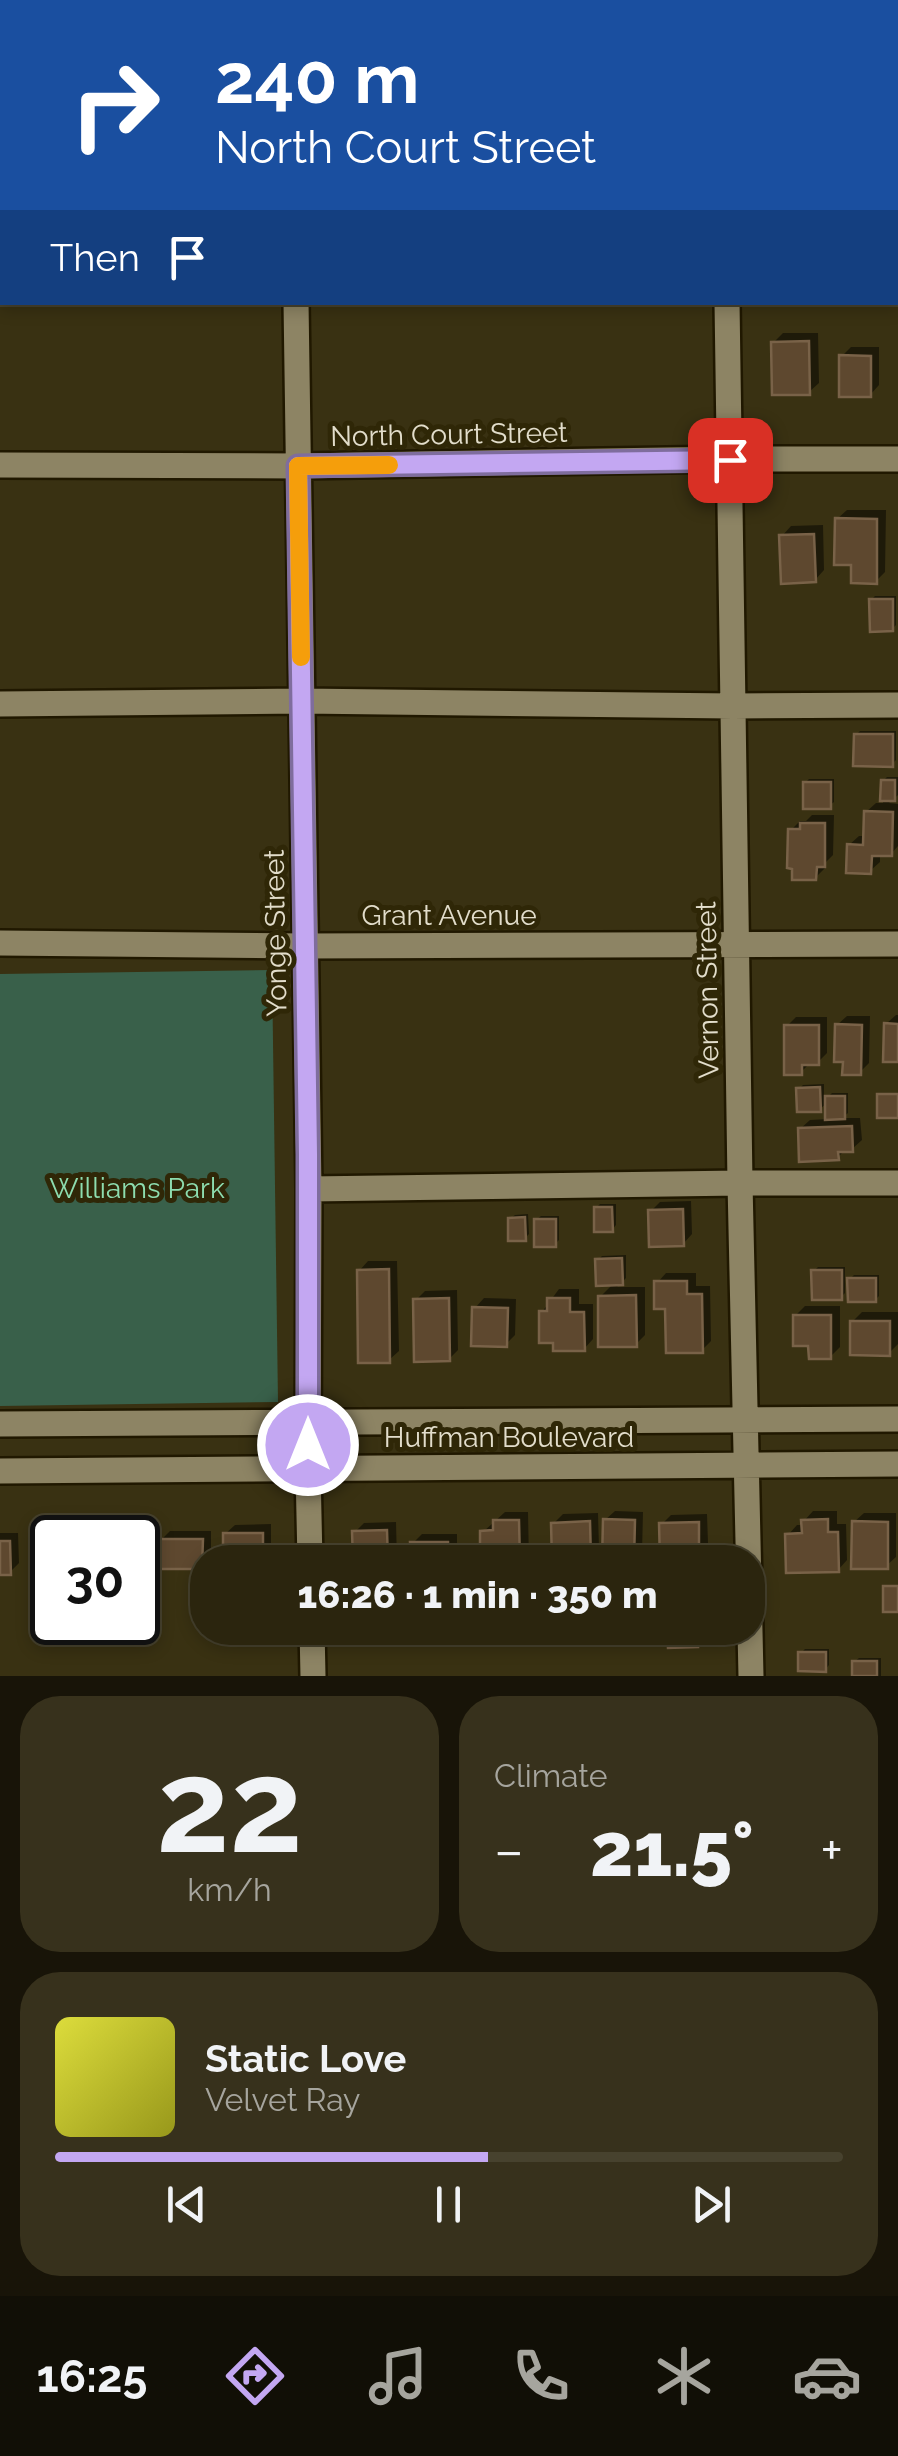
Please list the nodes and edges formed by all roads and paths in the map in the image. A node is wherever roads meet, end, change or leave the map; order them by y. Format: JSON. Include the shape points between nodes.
{"nodes":[{"id":1,"x":296,"y":305,"type":"edge"},
{"id":2,"x":727,"y":305,"type":"edge"},
{"id":3,"x":730,"y":460,"type":"junction"},
{"id":4,"x":898,"y":460,"type":"edge"},
{"id":5,"x":0,"y":466,"type":"edge"},
{"id":6,"x":298,"y":466,"type":"junction"},
{"id":7,"x":302,"y":700,"type":"junction"},
{"id":8,"x":0,"y":704,"type":"edge"},
{"id":9,"x":898,"y":704,"type":"edge"},
{"id":10,"x":733,"y":706,"type":"junction"},
{"id":11,"x":0,"y":942,"type":"edge"},
{"id":12,"x":736,"y":943,"type":"junction"},
{"id":13,"x":898,"y":944,"type":"edge"},
{"id":14,"x":306,"y":946,"type":"junction"},
{"id":15,"x":740,"y":1183,"type":"junction"},
{"id":16,"x":898,"y":1184,"type":"edge"},
{"id":17,"x":308,"y":1189,"type":"junction"},
{"id":18,"x":898,"y":1419,"type":"edge"},
{"id":19,"x":744,"y":1420,"type":"junction"},
{"id":20,"x":308,"y":1421,"type":"junction"},
{"id":21,"x":0,"y":1424,"type":"edge"},
{"id":22,"x":898,"y":1464,"type":"edge"},
{"id":23,"x":745,"y":1466,"type":"junction"},
{"id":24,"x":308,"y":1469,"type":"junction"},
{"id":25,"x":0,"y":1471,"type":"edge"},
{"id":26,"x":310,"y":1545,"type":"edge"},
{"id":27,"x":312,"y":1645,"type":"edge"},
{"id":28,"x":313,"y":1676,"type":"edge"},
{"id":29,"x":750,"y":1676,"type":"edge"}],
"edges":[{"from":1,"to":6,"type":"street","name":"Yonge Street"},
{"from":2,"to":3,"type":"street","name":"Vernon Street"},
{"from":3,"to":4,"type":"street","name":"North Court Street"},
{"from":3,"to":6,"type":"street","name":"North Court Street"},
{"from":3,"to":10,"type":"street","name":"Vernon Street"},
{"from":5,"to":6,"type":"street","name":"North Court Street"},
{"from":6,"to":7,"type":"street","name":"Yonge Street"},
{"from":7,"to":8,"type":"street"},
{"from":7,"to":10,"type":"street"},
{"from":7,"to":14,"type":"street","name":"Yonge Street"},
{"from":9,"to":10,"type":"street"},
{"from":10,"to":12,"type":"street","name":"Vernon Street"},
{"from":11,"to":14,"type":"street","name":"Grant Avenue"},
{"from":12,"to":13,"type":"street","name":"Grant Avenue"},
{"from":12,"to":14,"type":"street","name":"Grant Avenue"},
{"from":12,"to":15,"type":"street","name":"Vernon Street"},
{"from":14,"to":17,"type":"street","name":"Yonge Street"},
{"from":15,"to":16,"type":"street"},
{"from":15,"to":17,"type":"street"},
{"from":15,"to":19,"type":"street","name":"Vernon Street"},
{"from":17,"to":20,"type":"street","name":"Yonge Street"},
{"from":18,"to":19,"type":"street","name":"Huffman Boulevard"},
{"from":19,"to":20,"type":"street","name":"Huffman Boulevard"},
{"from":19,"to":23,"type":"street","name":"Vernon Street"},
{"from":20,"to":21,"type":"street","name":"Huffman Boulevard"},
{"from":20,"to":24,"type":"street","name":"Yonge Street"},
{"from":22,"to":23,"type":"street","name":"Huffman Boulevard"},
{"from":23,"to":24,"type":"street","name":"Huffman Boulevard"},
{"from":23,"to":29,"type":"street","name":"Vernon Street"},
{"from":24,"to":25,"type":"street","name":"Huffman Boulevard"},
{"from":24,"to":26,"type":"street","name":"Yonge Street"},
{"from":27,"to":28,"type":"street"}]}
